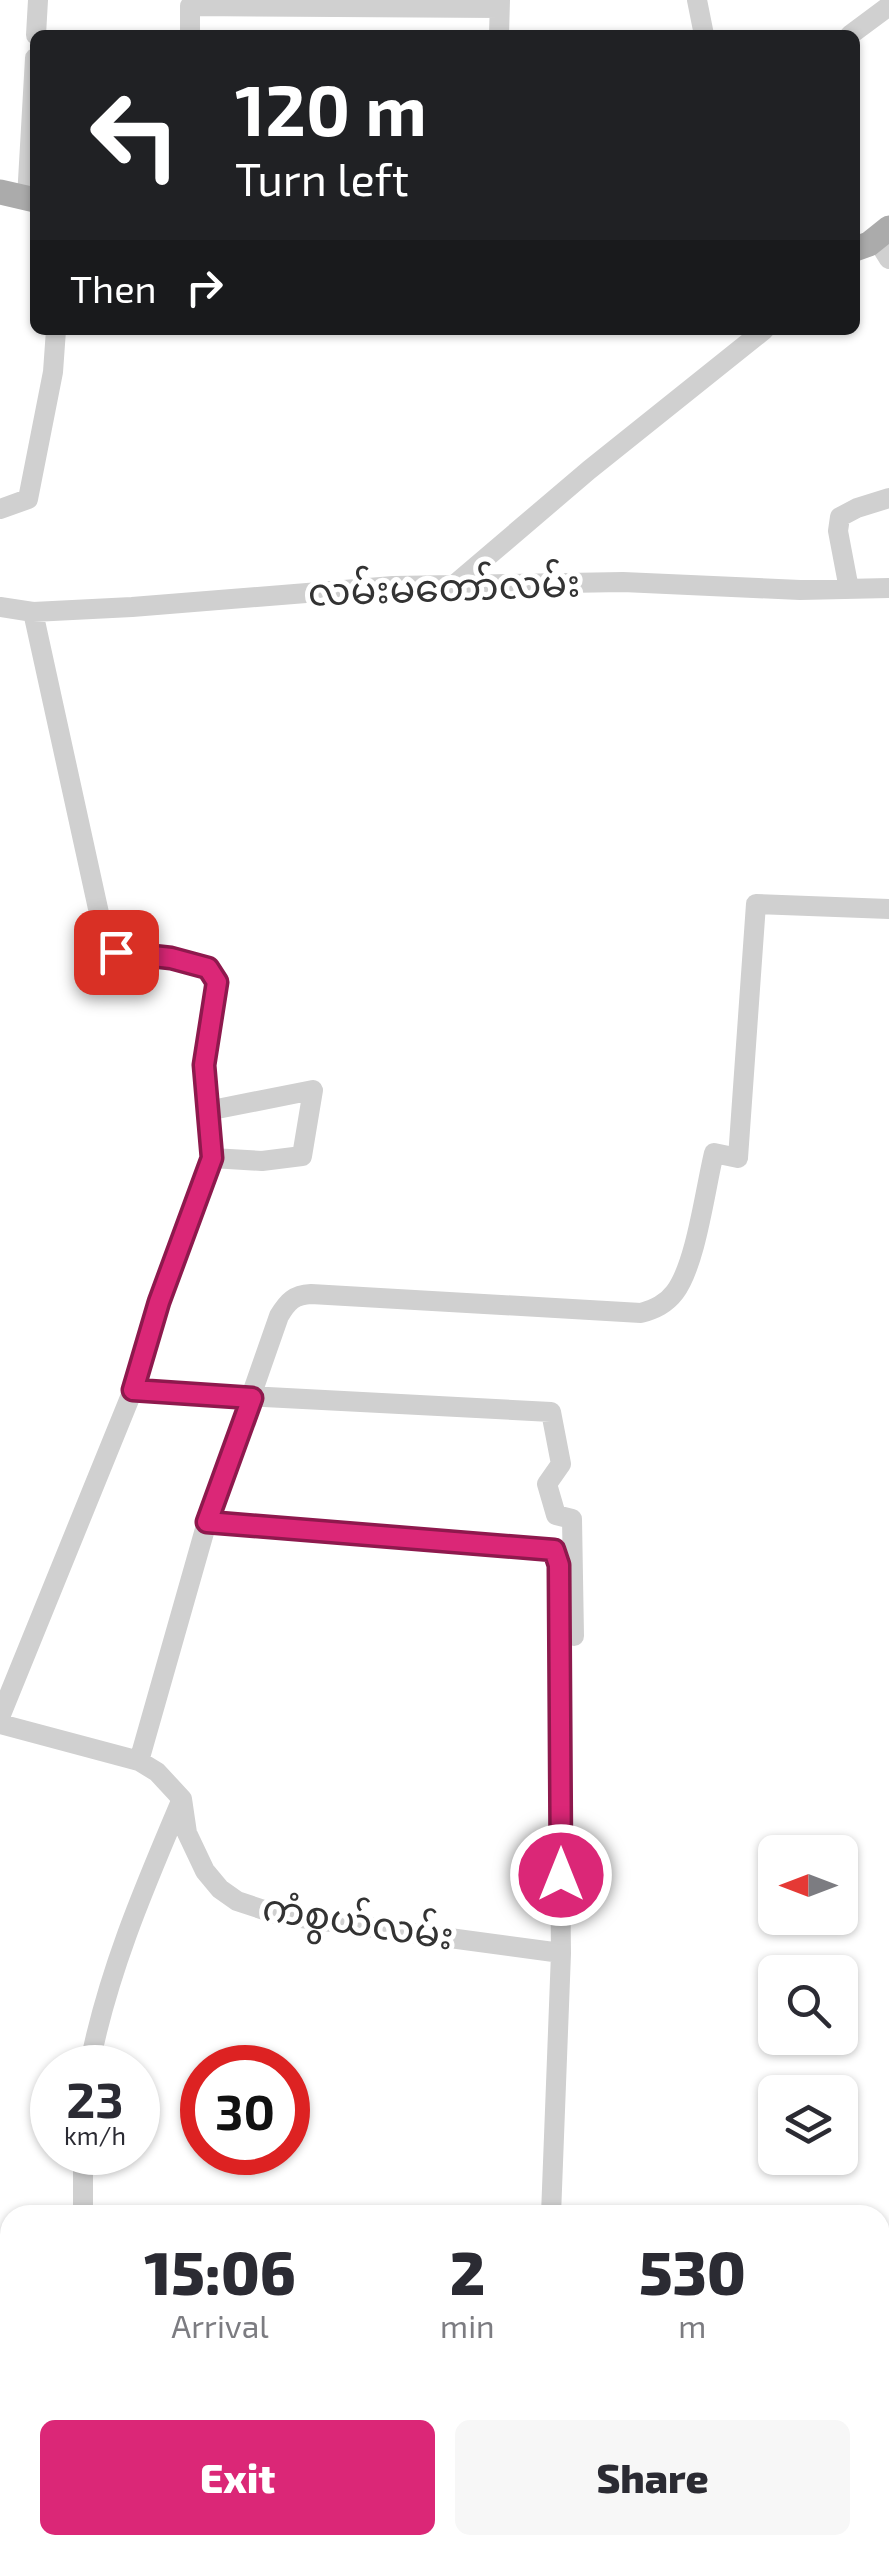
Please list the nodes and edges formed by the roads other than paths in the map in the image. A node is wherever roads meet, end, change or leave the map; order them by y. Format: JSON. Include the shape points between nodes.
{"nodes":[{"id":1,"x":38,"y":0,"type":"edge"},
{"id":2,"x":697,"y":0,"type":"edge"},
{"id":3,"x":500,"y":4,"type":"edge"},
{"id":4,"x":889,"y":6,"type":"edge"},
{"id":5,"x":36,"y":30,"type":"edge"},
{"id":6,"x":190,"y":30,"type":"edge"},
{"id":7,"x":499,"y":30,"type":"edge"},
{"id":8,"x":703,"y":30,"type":"edge"},
{"id":9,"x":857,"y":30,"type":"edge"},
{"id":10,"x":0,"y":192,"type":"edge"},
{"id":11,"x":30,"y":199,"type":"edge"},
{"id":12,"x":56,"y":335,"type":"edge"},
{"id":13,"x":758,"y":335,"type":"edge"},
{"id":14,"x":889,"y":498,"type":"edge"},
{"id":15,"x":0,"y":509,"type":"edge"},
{"id":16,"x":454,"y":584,"type":"junction"},
{"id":17,"x":849,"y":588,"type":"junction"},
{"id":18,"x":889,"y":588,"type":"edge"},
{"id":19,"x":0,"y":607,"type":"edge"},
{"id":20,"x":34,"y":612,"type":"junction"},
{"id":21,"x":889,"y":909,"type":"edge"},
{"id":22,"x":207,"y":1111,"type":"junction"},
{"id":23,"x":212,"y":1158,"type":"junction"},
{"id":24,"x":133,"y":1390,"type":"junction"},
{"id":25,"x":252,"y":1398,"type":"junction"},
{"id":26,"x":207,"y":1522,"type":"junction"},
{"id":27,"x":574,"y":1636,"type":"dead end"},
{"id":28,"x":0,"y":1721,"type":"edge"},
{"id":29,"x":139,"y":1761,"type":"junction"},
{"id":30,"x":182,"y":1798,"type":"junction"},
{"id":31,"x":561,"y":1953,"type":"junction"},
{"id":32,"x":93,"y":2045,"type":"edge"},
{"id":33,"x":83,"y":2175,"type":"edge"},
{"id":34,"x":83,"y":2205,"type":"edge"},
{"id":35,"x":551,"y":2205,"type":"edge"}],
"edges":[{"from":1,"to":5,"type":"street"},
{"from":2,"to":8,"type":"street"},
{"from":3,"to":6,"type":"street","via":[[190,6]]},
{"from":3,"to":7,"type":"street"},
{"from":4,"to":9,"type":"street"},
{"from":10,"to":11,"type":"main road"},
{"from":12,"to":15,"type":"street","via":[[28,499]]},
{"from":13,"to":16,"type":"street"},
{"from":14,"to":17,"type":"street","via":[[840,517]]},
{"from":16,"to":17,"type":"street","name":"လမ်းမတော်လမ်း"},
{"from":16,"to":20,"type":"street","name":"လမ်းမတော်လမ်း"},
{"from":17,"to":18,"type":"street","name":"လမ်းမတော်လမ်း"},
{"from":19,"to":20,"type":"street","name":"လမ်းမတော်လမ်း"},
{"from":20,"to":22,"type":"street","via":[[106,945],[208,968],[217,982],[206,1042]]},
{"from":21,"to":25,"type":"street","via":[[756,904],[738,1158],[714,1153],[686,1271],[660,1307],[641,1313],[299,1295],[279,1316]]},
{"from":22,"to":23,"type":"street"},
{"from":22,"to":23,"type":"street","via":[[313,1090],[302,1156]]},
{"from":23,"to":24,"type":"street"},
{"from":24,"to":25,"type":"street"},
{"from":24,"to":28,"type":"street"},
{"from":25,"to":26,"type":"street"},
{"from":25,"to":27,"type":"street","via":[[551,1412],[560,1464],[548,1484],[556,1515],[572,1519]]},
{"from":26,"to":29,"type":"street"},
{"from":26,"to":31,"type":"street","via":[[554,1550]]},
{"from":28,"to":29,"type":"street"},
{"from":29,"to":30,"type":"street"},
{"from":30,"to":31,"type":"street","name":"ကံစွယ်လမ်း","via":[[196,1855],[220,1889],[237,1900],[279,1915]]},
{"from":30,"to":32,"type":"street","via":[[126,1930]]},
{"from":31,"to":35,"type":"street"},
{"from":33,"to":34,"type":"street"}]}
